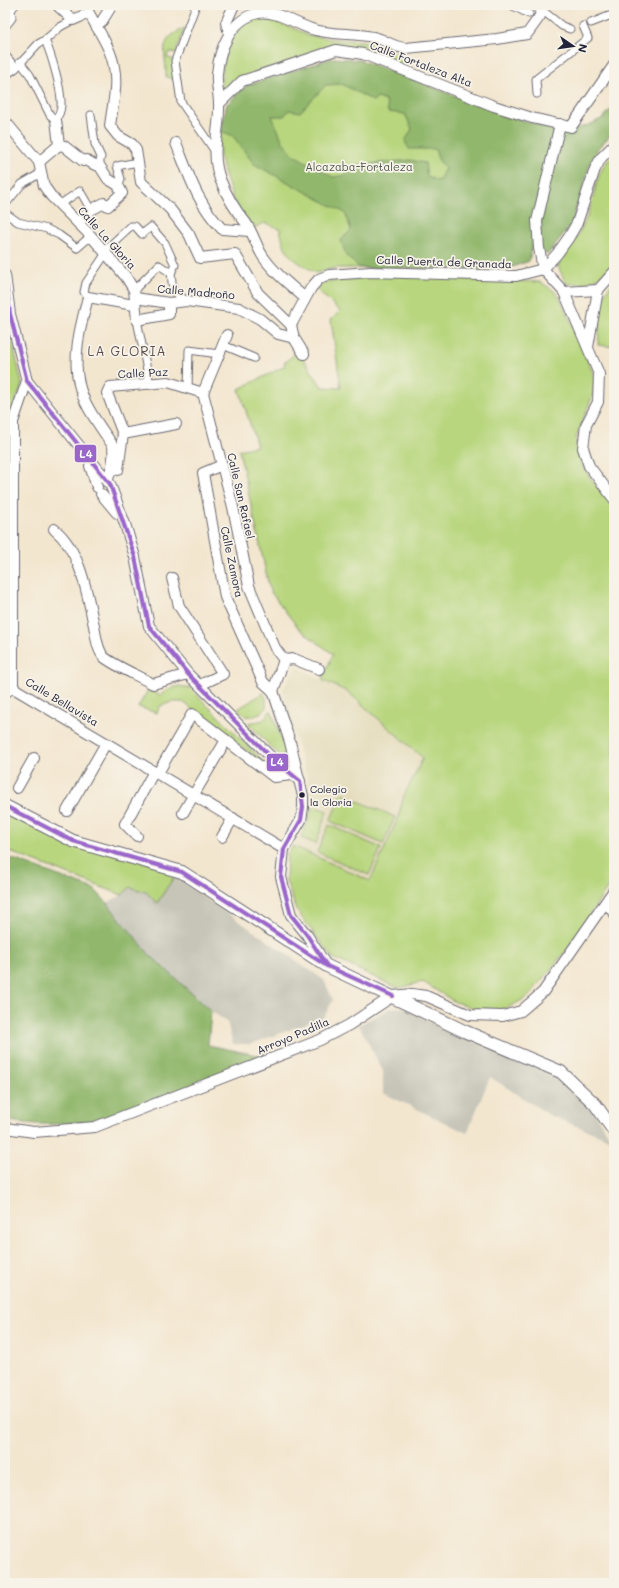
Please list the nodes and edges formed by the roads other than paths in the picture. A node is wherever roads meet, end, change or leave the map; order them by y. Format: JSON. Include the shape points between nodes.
{"nodes":[{"id":1,"x":15,"y":5,"type":"edge"},
{"id":2,"x":57,"y":5,"type":"edge"},
{"id":3,"x":112,"y":5,"type":"edge"},
{"id":4,"x":196,"y":5,"type":"edge"},
{"id":5,"x":234,"y":5,"type":"edge"},
{"id":6,"x":511,"y":5,"type":"edge"},
{"id":7,"x":541,"y":8,"type":"edge"},
{"id":8,"x":529,"y":14,"type":"dead end"},
{"id":9,"x":614,"y":14,"type":"edge"},
{"id":10,"x":72,"y":20,"type":"junction"},
{"id":11,"x":591,"y":23,"type":"dead end"},
{"id":12,"x":96,"y":26,"type":"junction"},
{"id":13,"x":583,"y":26,"type":"dead end"},
{"id":14,"x":5,"y":27,"type":"edge"},
{"id":15,"x":570,"y":29,"type":"dead end"},
{"id":16,"x":229,"y":32,"type":"junction"},
{"id":17,"x":45,"y":40,"type":"junction"},
{"id":18,"x":5,"y":55,"type":"edge"},
{"id":19,"x":18,"y":65,"type":"junction"},
{"id":20,"x":614,"y":65,"type":"edge"},
{"id":21,"x":5,"y":76,"type":"edge"},
{"id":22,"x":537,"y":94,"type":"dead end"},
{"id":23,"x":219,"y":104,"type":"junction"},
{"id":24,"x":91,"y":115,"type":"dead end"},
{"id":25,"x":56,"y":120,"type":"junction"},
{"id":26,"x":5,"y":121,"type":"edge"},
{"id":27,"x":560,"y":124,"type":"junction"},
{"id":28,"x":176,"y":142,"type":"dead end"},
{"id":29,"x":59,"y":145,"type":"junction"},
{"id":30,"x":614,"y":145,"type":"edge"},
{"id":31,"x":214,"y":150,"type":"junction"},
{"id":32,"x":39,"y":162,"type":"junction"},
{"id":33,"x":138,"y":162,"type":"junction"},
{"id":34,"x":99,"y":165,"type":"junction"},
{"id":35,"x":41,"y":173,"type":"junction"},
{"id":36,"x":118,"y":185,"type":"junction"},
{"id":37,"x":5,"y":205,"type":"edge"},
{"id":38,"x":59,"y":205,"type":"junction"},
{"id":39,"x":91,"y":210,"type":"junction"},
{"id":40,"x":5,"y":213,"type":"edge"},
{"id":41,"x":78,"y":223,"type":"junction"},
{"id":42,"x":250,"y":231,"type":"junction"},
{"id":43,"x":92,"y":236,"type":"junction"},
{"id":44,"x":105,"y":252,"type":"junction"},
{"id":45,"x":543,"y":269,"type":"junction"},
{"id":46,"x":614,"y":272,"type":"edge"},
{"id":47,"x":171,"y":273,"type":"junction"},
{"id":48,"x":5,"y":275,"type":"edge"},
{"id":49,"x":598,"y":290,"type":"junction"},
{"id":50,"x":564,"y":292,"type":"junction"},
{"id":51,"x":88,"y":297,"type":"junction"},
{"id":52,"x":134,"y":298,"type":"junction"},
{"id":53,"x":305,"y":298,"type":"junction"},
{"id":54,"x":187,"y":301,"type":"junction"},
{"id":55,"x":169,"y":303,"type":"junction"},
{"id":56,"x":137,"y":320,"type":"junction"},
{"id":57,"x":291,"y":325,"type":"junction"},
{"id":58,"x":227,"y":335,"type":"dead end"},
{"id":59,"x":294,"y":338,"type":"junction"},
{"id":60,"x":588,"y":347,"type":"junction"},
{"id":61,"x":221,"y":350,"type":"junction"},
{"id":62,"x":304,"y":354,"type":"dead end"},
{"id":63,"x":254,"y":358,"type":"dead end"},
{"id":64,"x":27,"y":381,"type":"junction"},
{"id":65,"x":150,"y":385,"type":"junction"},
{"id":66,"x":188,"y":389,"type":"junction"},
{"id":67,"x":203,"y":393,"type":"junction"},
{"id":68,"x":176,"y":424,"type":"dead end"},
{"id":69,"x":123,"y":434,"type":"junction"},
{"id":70,"x":222,"y":465,"type":"junction"},
{"id":71,"x":105,"y":487,"type":"junction"},
{"id":72,"x":614,"y":499,"type":"edge"},
{"id":73,"x":54,"y":529,"type":"dead end"},
{"id":74,"x":9,"y":553,"type":"edge"},
{"id":75,"x":172,"y":578,"type":"dead end"},
{"id":76,"x":284,"y":660,"type":"junction"},
{"id":77,"x":319,"y":669,"type":"dead end"},
{"id":78,"x":188,"y":674,"type":"junction"},
{"id":79,"x":200,"y":686,"type":"junction"},
{"id":80,"x":8,"y":688,"type":"edge"},
{"id":81,"x":273,"y":691,"type":"junction"},
{"id":82,"x":226,"y":740,"type":"junction"},
{"id":83,"x":106,"y":743,"type":"junction"},
{"id":84,"x":34,"y":758,"type":"dead end"},
{"id":85,"x":158,"y":773,"type":"junction"},
{"id":86,"x":296,"y":778,"type":"junction"},
{"id":87,"x":17,"y":788,"type":"dead end"},
{"id":88,"x":194,"y":795,"type":"junction"},
{"id":89,"x":5,"y":806,"type":"edge"},
{"id":90,"x":67,"y":811,"type":"dead end"},
{"id":91,"x":183,"y":813,"type":"dead end"},
{"id":92,"x":233,"y":818,"type":"junction"},
{"id":93,"x":137,"y":836,"type":"dead end"},
{"id":94,"x":222,"y":837,"type":"dead end"},
{"id":95,"x":284,"y":849,"type":"junction"},
{"id":96,"x":614,"y":890,"type":"edge"},
{"id":97,"x":606,"y":903,"type":"junction"},
{"id":98,"x":614,"y":913,"type":"edge"},
{"id":99,"x":327,"y":966,"type":"junction"},
{"id":100,"x":393,"y":996,"type":"junction"},
{"id":101,"x":5,"y":1128,"type":"edge"},
{"id":102,"x":614,"y":1131,"type":"edge"}],
"edges":[{"from":1,"to":14,"type":"street","via":[[11,10],[12,18]]},
{"from":2,"to":10,"type":"street"},
{"from":3,"to":12,"type":"street"},
{"from":4,"to":31,"type":"street","via":[[175,61],[181,102]]},
{"from":5,"to":16,"type":"street","via":[[226,23]]},
{"from":6,"to":8,"type":"street"},
{"from":7,"to":15,"type":"street","via":[[562,26]]},
{"from":7,"to":16,"type":"street","via":[[527,34],[406,48],[396,47],[374,37],[316,30],[277,15],[259,12],[246,18]]},
{"from":9,"to":11,"type":"street"},
{"from":10,"to":12,"type":"street","via":[[89,13]]},
{"from":10,"to":17,"type":"street"},
{"from":12,"to":33,"type":"street","via":[[114,67],[110,126],[118,136],[132,144]]},
{"from":13,"to":22,"type":"street","via":[[588,38],[536,79]]},
{"from":16,"to":23,"type":"street","via":[[217,74]]},
{"from":17,"to":19,"type":"street"},
{"from":17,"to":25,"type":"street","via":[[59,84],[61,111]]},
{"from":18,"to":19,"type":"street"},
{"from":19,"to":21,"type":"street"},
{"from":19,"to":25,"type":"street","via":[[30,74],[50,115]]},
{"from":20,"to":27,"type":"street","via":[[571,127]]},
{"from":23,"to":27,"type":"street","name":"Calle Fortaleza Alta","via":[[242,81],[336,50],[364,54],[494,106]]},
{"from":23,"to":31,"type":"street"},
{"from":24,"to":34,"type":"street","via":[[95,144],[101,157]]},
{"from":25,"to":29,"type":"street"},
{"from":26,"to":32,"type":"street"},
{"from":27,"to":45,"type":"street","via":[[537,221]]},
{"from":28,"to":42,"type":"street","via":[[193,187],[210,217],[222,228]]},
{"from":29,"to":32,"type":"street"},
{"from":29,"to":34,"type":"street","via":[[83,161]]},
{"from":30,"to":45,"type":"street","via":[[601,158],[595,169],[577,223],[569,238]]},
{"from":31,"to":42,"type":"street","via":[[220,178],[231,203]]},
{"from":32,"to":35,"type":"street","name":"Calle La Gloria"},
{"from":33,"to":36,"type":"street","via":[[117,166],[120,179]]},
{"from":33,"to":57,"type":"street","via":[[141,182],[170,209],[189,234],[200,258],[235,254],[258,293]]},
{"from":34,"to":36,"type":"street","via":[[108,179]]},
{"from":35,"to":37,"type":"street","via":[[22,184]]},
{"from":35,"to":38,"type":"street","name":"Calle La Gloria","via":[[44,186]]},
{"from":36,"to":39,"type":"street","via":[[122,193],[108,206],[104,203]]},
{"from":38,"to":39,"type":"street","via":[[80,190]]},
{"from":38,"to":41,"type":"street","name":"Calle La Gloria"},
{"from":39,"to":41,"type":"street"},
{"from":40,"to":43,"type":"street","via":[[18,222],[47,229],[76,248]]},
{"from":41,"to":43,"type":"street","name":"Calle La Gloria"},
{"from":42,"to":53,"type":"street","via":[[268,264]]},
{"from":43,"to":44,"type":"street","name":"Calle La Gloria"},
{"from":44,"to":47,"type":"street","via":[[131,226],[136,226],[142,234],[151,227],[165,243],[174,265]]},
{"from":44,"to":51,"type":"street","via":[[86,283],[84,292]]},
{"from":44,"to":52,"type":"street","name":"Calle La Gloria","via":[[126,277]]},
{"from":45,"to":50,"type":"street"},
{"from":45,"to":53,"type":"street","name":"Calle Puerta de Granada","via":[[516,276],[339,273],[319,279]]},
{"from":46,"to":49,"type":"street"},
{"from":47,"to":52,"type":"street","via":[[159,265]]},
{"from":47,"to":54,"type":"street","via":[[173,291]]},
{"from":48,"to":64,"type":"street","via":[[10,314]]},
{"from":49,"to":50,"type":"street"},
{"from":49,"to":60,"type":"street"},
{"from":50,"to":60,"type":"street"},
{"from":51,"to":52,"type":"street","name":"Calle Madroño"},
{"from":51,"to":71,"type":"street","via":[[76,356],[79,385],[114,454],[112,469]]},
{"from":52,"to":55,"type":"street","name":"Calle Madroño"},
{"from":52,"to":56,"type":"street","name":"Calle La Gloria"},
{"from":53,"to":57,"type":"street","name":"Calle Puerta de Granada"},
{"from":54,"to":55,"type":"street","name":"Calle Madroño"},
{"from":54,"to":59,"type":"street","name":"Calle Madroño","via":[[239,308],[260,319],[278,334]]},
{"from":55,"to":56,"type":"street","via":[[169,314]]},
{"from":56,"to":65,"type":"street","name":"Calle La Gloria"},
{"from":57,"to":59,"type":"street"},
{"from":58,"to":61,"type":"street"},
{"from":59,"to":62,"type":"street"},
{"from":60,"to":72,"type":"street","via":[[599,374],[598,402],[586,425],[583,448],[589,466]]},
{"from":61,"to":63,"type":"street"},
{"from":61,"to":66,"type":"street","via":[[189,350]]},
{"from":61,"to":67,"type":"street"},
{"from":64,"to":71,"type":"street","via":[[80,447]]},
{"from":64,"to":74,"type":"street","via":[[13,422]]},
{"from":65,"to":66,"type":"street","name":"Calle Paz","via":[[168,382]]},
{"from":65,"to":69,"type":"street","name":"Calle Paz","via":[[110,387],[107,393]]},
{"from":66,"to":67,"type":"street","name":"Calle Paz"},
{"from":67,"to":70,"type":"street","name":"Calle San Rafael"},
{"from":68,"to":69,"type":"street"},
{"from":69,"to":71,"type":"street","via":[[117,473]]},
{"from":70,"to":76,"type":"street","name":"Calle San Rafael","via":[[248,586],[274,648]]},
{"from":70,"to":81,"type":"street","name":"Calle Zamora","via":[[202,473],[225,597],[263,682]]},
{"from":71,"to":78,"type":"street","via":[[125,524],[135,557],[149,626]]},
{"from":73,"to":78,"type":"street","via":[[63,537],[77,563],[85,584],[98,645],[104,656],[153,684]]},
{"from":74,"to":80,"type":"street"},
{"from":75,"to":79,"type":"street","via":[[179,606],[223,674]]},
{"from":76,"to":77,"type":"street","via":[[294,659]]},
{"from":76,"to":81,"type":"street"},
{"from":78,"to":79,"type":"street"},
{"from":79,"to":86,"type":"street","via":[[273,759]]},
{"from":80,"to":83,"type":"street","name":"Calle Bellavista"},
{"from":81,"to":86,"type":"street","via":[[290,742]]},
{"from":82,"to":85,"type":"street","via":[[192,714]]},
{"from":82,"to":86,"type":"street","via":[[274,777]]},
{"from":82,"to":88,"type":"street"},
{"from":83,"to":85,"type":"street","name":"Calle Bellavista"},
{"from":83,"to":90,"type":"street"},
{"from":84,"to":87,"type":"street"},
{"from":85,"to":88,"type":"street","name":"Calle Bellavista"},
{"from":85,"to":93,"type":"street","via":[[152,775],[125,824]]},
{"from":86,"to":95,"type":"street","via":[[303,808],[301,820]]},
{"from":88,"to":91,"type":"street"},
{"from":88,"to":92,"type":"street","name":"Calle Bellavista"},
{"from":89,"to":99,"type":"street","via":[[73,841],[182,872]]},
{"from":92,"to":94,"type":"street"},
{"from":92,"to":95,"type":"street","name":"Calle Bellavista"},
{"from":95,"to":99,"type":"street","via":[[281,877],[291,915]]},
{"from":96,"to":97,"type":"street","name":"Arroyo Padilla"},
{"from":97,"to":98,"type":"street"},
{"from":97,"to":100,"type":"street","name":"Arroyo Padilla","via":[[543,992],[521,1011],[503,1016],[470,1015],[426,996]]},
{"from":99,"to":100,"type":"street"},
{"from":100,"to":101,"type":"street","name":"Arroyo Padilla","via":[[320,1040],[95,1127],[34,1132]]},
{"from":100,"to":102,"type":"street","via":[[464,1031],[561,1072],[595,1104]]}]}
